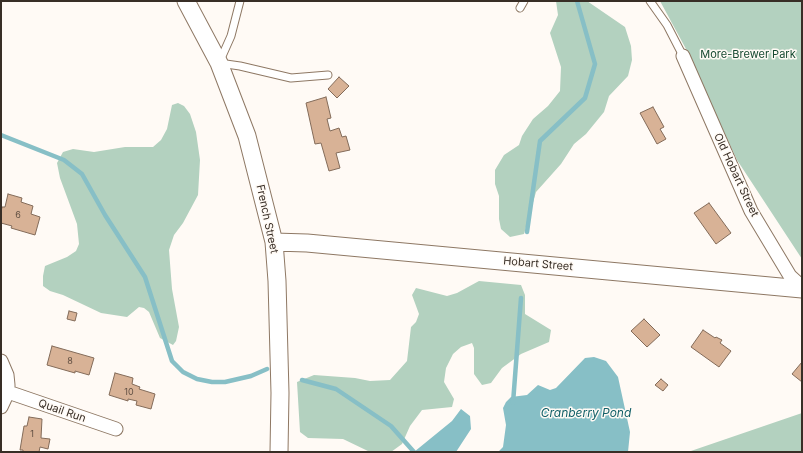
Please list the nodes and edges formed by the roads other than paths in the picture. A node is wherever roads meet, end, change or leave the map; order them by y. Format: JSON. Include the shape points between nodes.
{"nodes":[{"id":1,"x":186,"y":1,"type":"edge"},
{"id":2,"x":240,"y":1,"type":"edge"},
{"id":3,"x":524,"y":1,"type":"edge"},
{"id":4,"x":650,"y":1,"type":"edge"},
{"id":5,"x":520,"y":8,"type":"dead end"},
{"id":6,"x":683,"y":56,"type":"joint"},
{"id":7,"x":219,"y":64,"type":"junction"},
{"id":8,"x":328,"y":75,"type":"dead end"},
{"id":9,"x":274,"y":242,"type":"junction"},
{"id":10,"x":802,"y":288,"type":"edge"},
{"id":11,"x":1,"y":361,"type":"edge"},
{"id":12,"x":8,"y":392,"type":"junction"},
{"id":13,"x":1,"y":408,"type":"edge"},
{"id":14,"x":116,"y":430,"type":"dead end"},
{"id":15,"x":279,"y":452,"type":"edge"}],
"edges":[{"from":1,"to":7,"type":"street","name":"French Street"},
{"from":2,"to":7,"type":"lane","via":[[231,36]]},
{"from":3,"to":5,"type":"lane"},
{"from":4,"to":6,"type":"lane","via":[[667,25]]},
{"from":6,"to":10,"type":"street","name":"Old Hobart Street","via":[[751,211],[786,270]]},
{"from":7,"to":8,"type":"lane","via":[[240,66],[291,78]]},
{"from":7,"to":9,"type":"street","name":"French Street","via":[[247,136]]},
{"from":9,"to":10,"type":"street","name":"Hobart Street"},
{"from":9,"to":15,"type":"street","name":"French Street","via":[[280,393]]},
{"from":11,"to":12,"type":"street","via":[[7,375]]},
{"from":12,"to":13,"type":"street"},
{"from":12,"to":14,"type":"street","name":"Quail Run"}]}
